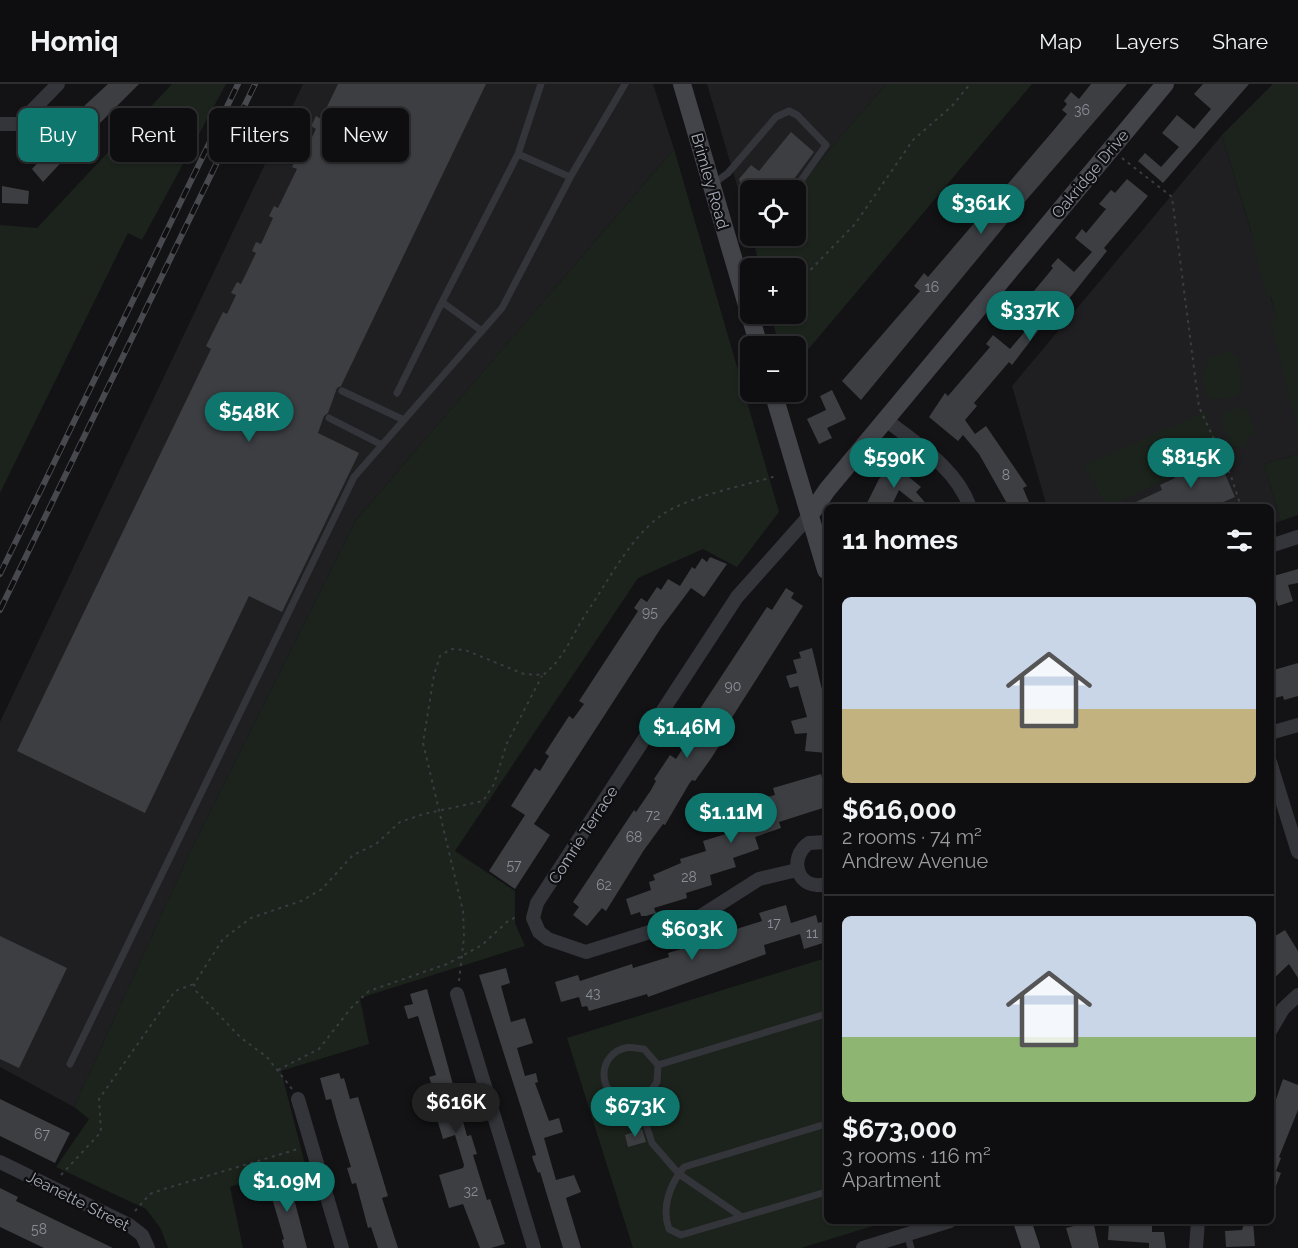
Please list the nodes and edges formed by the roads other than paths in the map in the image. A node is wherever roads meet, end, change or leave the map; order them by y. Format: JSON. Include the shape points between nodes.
{"nodes":[{"id":1,"x":58,"y":84,"type":"edge"},
{"id":2,"x":541,"y":84,"type":"edge"},
{"id":3,"x":625,"y":84,"type":"edge"},
{"id":4,"x":682,"y":84,"type":"edge"},
{"id":5,"x":1165,"y":84,"type":"edge"},
{"id":6,"x":0,"y":124,"type":"edge"},
{"id":7,"x":518,"y":154,"type":"junction"},
{"id":8,"x":570,"y":177,"type":"junction"},
{"id":9,"x":801,"y":180,"type":"edge"},
{"id":10,"x":711,"y":185,"type":"junction"},
{"id":11,"x":442,"y":303,"type":"junction"},
{"id":12,"x":482,"y":331,"type":"junction"},
{"id":13,"x":756,"y":336,"type":"edge"},
{"id":14,"x":342,"y":390,"type":"dead end"},
{"id":15,"x":397,"y":393,"type":"dead end"},
{"id":16,"x":776,"y":402,"type":"edge"},
{"id":17,"x":329,"y":418,"type":"dead end"},
{"id":18,"x":404,"y":420,"type":"junction"},
{"id":19,"x":886,"y":420,"type":"junction"},
{"id":20,"x":382,"y":445,"type":"junction"},
{"id":21,"x":969,"y":504,"type":"edge"},
{"id":22,"x":810,"y":515,"type":"junction"},
{"id":23,"x":1298,"y":537,"type":"edge"},
{"id":24,"x":1274,"y":545,"type":"edge"},
{"id":25,"x":824,"y":563,"type":"edge"},
{"id":26,"x":1298,"y":725,"type":"edge"},
{"id":27,"x":1274,"y":732,"type":"edge"},
{"id":28,"x":1274,"y":775,"type":"edge"},
{"id":29,"x":824,"y":842,"type":"edge"},
{"id":30,"x":1298,"y":852,"type":"edge"},
{"id":31,"x":797,"y":870,"type":"junction"},
{"id":32,"x":824,"y":884,"type":"edge"},
{"id":33,"x":457,"y":994,"type":"road end"},
{"id":34,"x":1298,"y":995,"type":"edge"},
{"id":35,"x":824,"y":1015,"type":"edge"},
{"id":36,"x":1274,"y":1024,"type":"edge"},
{"id":37,"x":70,"y":1064,"type":"dead end"},
{"id":38,"x":658,"y":1065,"type":"junction"},
{"id":39,"x":298,"y":1099,"type":"road end"},
{"id":40,"x":640,"y":1106,"type":"junction"},
{"id":41,"x":824,"y":1125,"type":"edge"},
{"id":42,"x":0,"y":1162,"type":"edge"},
{"id":43,"x":679,"y":1174,"type":"junction"},
{"id":44,"x":824,"y":1193,"type":"edge"},
{"id":45,"x":742,"y":1217,"type":"junction"},
{"id":46,"x":939,"y":1224,"type":"edge"},
{"id":47,"x":1023,"y":1224,"type":"edge"},
{"id":48,"x":1198,"y":1224,"type":"edge"},
{"id":49,"x":907,"y":1233,"type":"junction"},
{"id":50,"x":148,"y":1248,"type":"edge"},
{"id":51,"x":342,"y":1248,"type":"edge"},
{"id":52,"x":534,"y":1248,"type":"edge"},
{"id":53,"x":863,"y":1248,"type":"edge"},
{"id":54,"x":912,"y":1248,"type":"edge"},
{"id":55,"x":1030,"y":1248,"type":"edge"},
{"id":56,"x":1196,"y":1248,"type":"edge"}],
"edges":[{"from":1,"to":6,"type":"street","via":[[19,124]]},
{"from":2,"to":7,"type":"lane"},
{"from":3,"to":8,"type":"lane"},
{"from":4,"to":10,"type":"street","name":"Brimley Road"},
{"from":5,"to":19,"type":"street","name":"Oakridge Drive"},
{"from":7,"to":8,"type":"lane"},
{"from":7,"to":11,"type":"lane"},
{"from":8,"to":12,"type":"lane","via":[[502,308]]},
{"from":9,"to":10,"type":"lane","via":[[826,145],[789,111],[776,117],[728,173]]},
{"from":10,"to":13,"type":"street","name":"Brimley Road"},
{"from":11,"to":12,"type":"lane"},
{"from":11,"to":15,"type":"lane"},
{"from":12,"to":18,"type":"lane"},
{"from":14,"to":18,"type":"lane"},
{"from":16,"to":22,"type":"street"},
{"from":17,"to":20,"type":"lane"},
{"from":18,"to":20,"type":"lane"},
{"from":19,"to":21,"type":"street","via":[[960,483]]},
{"from":19,"to":22,"type":"street","name":"Oakridge Drive"},
{"from":20,"to":37,"type":"lane","via":[[354,477]]},
{"from":22,"to":25,"type":"street"},
{"from":22,"to":31,"type":"street","name":"Comrie Terrace","via":[[737,597],[537,903],[534,923],[544,937],[586,952],[701,916],[759,879]]},
{"from":23,"to":24,"type":"street"},
{"from":26,"to":27,"type":"street"},
{"from":28,"to":30,"type":"street"},
{"from":29,"to":31,"type":"street","via":[[803,847],[798,854]]},
{"from":31,"to":32,"type":"street","via":[[807,883]]},
{"from":33,"to":52,"type":"street"},
{"from":34,"to":36,"type":"street"},
{"from":35,"to":38,"type":"lane"},
{"from":38,"to":40,"type":"lane","via":[[657,1082]]},
{"from":38,"to":40,"type":"lane","via":[[644,1049],[626,1047],[610,1055],[603,1069],[606,1086],[618,1098]]},
{"from":39,"to":51,"type":"street"},
{"from":40,"to":43,"type":"lane","via":[[652,1143]]},
{"from":41,"to":43,"type":"lane","via":[[684,1167]]},
{"from":42,"to":50,"type":"street","name":"Jeanette Street","via":[[129,1225],[142,1234]]},
{"from":43,"to":45,"type":"lane"},
{"from":43,"to":45,"type":"lane","via":[[666,1201],[664,1216],[669,1228],[689,1233]]},
{"from":44,"to":45,"type":"lane"},
{"from":46,"to":49,"type":"street"},
{"from":47,"to":55,"type":"street"},
{"from":48,"to":56,"type":"street"},
{"from":49,"to":53,"type":"street"},
{"from":49,"to":54,"type":"lane"}]}
